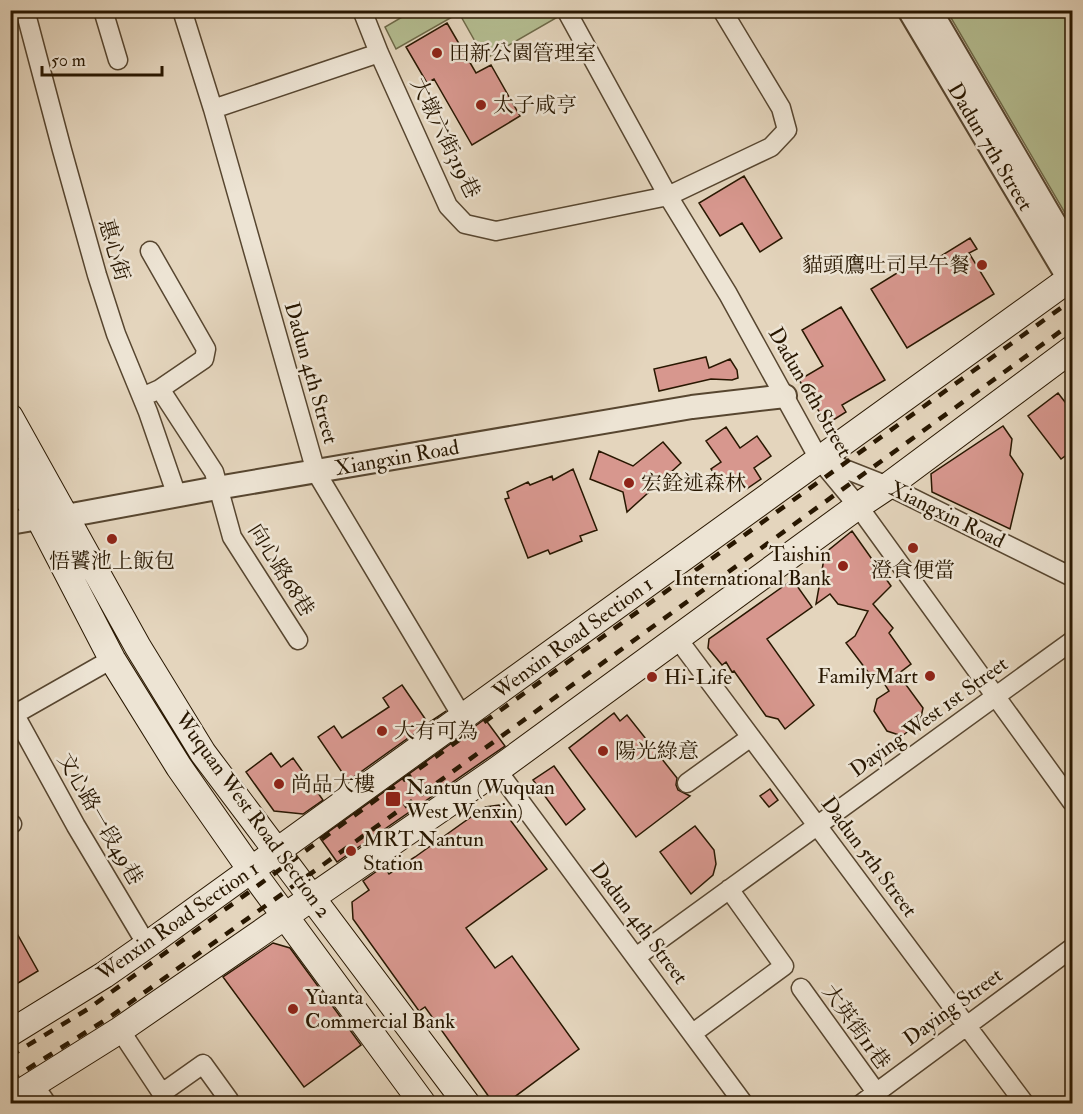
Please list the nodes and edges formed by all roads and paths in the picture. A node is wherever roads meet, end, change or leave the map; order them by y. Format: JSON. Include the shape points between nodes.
{"nodes":[{"id":1,"x":25,"y":10,"type":"edge"},
{"id":2,"x":104,"y":10,"type":"edge"},
{"id":3,"x":182,"y":10,"type":"edge"},
{"id":4,"x":362,"y":10,"type":"edge"},
{"id":5,"x":566,"y":10,"type":"edge"},
{"id":6,"x":723,"y":10,"type":"edge"},
{"id":7,"x":909,"y":10,"type":"edge"},
{"id":8,"x":930,"y":10,"type":"edge"},
{"id":9,"x":379,"y":53,"type":"junction"},
{"id":10,"x":118,"y":60,"type":"dead end"},
{"id":11,"x":213,"y":109,"type":"junction"},
{"id":12,"x":668,"y":196,"type":"junction"},
{"id":13,"x":150,"y":250,"type":"dead end"},
{"id":14,"x":1072,"y":253,"type":"edge"},
{"id":15,"x":1072,"y":280,"type":"edge"},
{"id":16,"x":1072,"y":350,"type":"edge"},
{"id":17,"x":160,"y":389,"type":"junction"},
{"id":18,"x":785,"y":396,"type":"junction"},
{"id":19,"x":141,"y":398,"type":"junction"},
{"id":20,"x":10,"y":417,"type":"edge"},
{"id":21,"x":819,"y":459,"type":"junction"},
{"id":22,"x":10,"y":469,"type":"edge"},
{"id":23,"x":316,"y":472,"type":"junction"},
{"id":24,"x":888,"y":486,"type":"junction"},
{"id":25,"x":218,"y":488,"type":"junction"},
{"id":26,"x":177,"y":496,"type":"junction"},
{"id":27,"x":858,"y":506,"type":"junction"},
{"id":28,"x":66,"y":516,"type":"junction"},
{"id":29,"x":39,"y":518,"type":"junction"},
{"id":30,"x":10,"y":523,"type":"edge"},
{"id":31,"x":1072,"y":578,"type":"edge"},
{"id":32,"x":677,"y":638,"type":"junction"},
{"id":33,"x":298,"y":640,"type":"dead end"},
{"id":34,"x":1072,"y":641,"type":"edge"},
{"id":35,"x":112,"y":659,"type":"junction"},
{"id":36,"x":996,"y":696,"type":"junction"},
{"id":37,"x":13,"y":712,"type":"edge"},
{"id":38,"x":463,"y":718,"type":"junction"},
{"id":39,"x":751,"y":737,"type":"junction"},
{"id":40,"x":497,"y":770,"type":"junction"},
{"id":41,"x":687,"y":783,"type":"dead end"},
{"id":42,"x":1072,"y":799,"type":"edge"},
{"id":43,"x":817,"y":825,"type":"junction"},
{"id":44,"x":277,"y":851,"type":"junction"},
{"id":45,"x":251,"y":870,"type":"junction"},
{"id":46,"x":729,"y":889,"type":"junction"},
{"id":47,"x":312,"y":898,"type":"junction"},
{"id":48,"x":286,"y":916,"type":"junction"},
{"id":49,"x":147,"y":945,"type":"junction"},
{"id":50,"x":1072,"y":948,"type":"edge"},
{"id":51,"x":636,"y":957,"type":"junction"},
{"id":52,"x":801,"y":988,"type":"dead end"},
{"id":53,"x":966,"y":1025,"type":"junction"},
{"id":54,"x":120,"y":1030,"type":"junction"},
{"id":55,"x":10,"y":1033,"type":"edge"},
{"id":56,"x":693,"y":1034,"type":"junction"},
{"id":57,"x":876,"y":1092,"type":"junction"},
{"id":58,"x":40,"y":1094,"type":"edge"},
{"id":59,"x":165,"y":1098,"type":"edge"},
{"id":60,"x":10,"y":1099,"type":"edge"},
{"id":61,"x":229,"y":1100,"type":"dead end"},
{"id":62,"x":423,"y":1104,"type":"edge"},
{"id":63,"x":467,"y":1104,"type":"edge"},
{"id":64,"x":744,"y":1104,"type":"edge"},
{"id":65,"x":861,"y":1104,"type":"edge"},
{"id":66,"x":1025,"y":1104,"type":"edge"}],
"edges":[{"from":1,"to":19,"type":"street","name":"惠心街","via":[[97,275]]},
{"from":2,"to":10,"type":"street"},
{"from":3,"to":11,"type":"street","name":"Dadun 4th Street"},
{"from":4,"to":9,"type":"street","name":"大墩六街319巷"},
{"from":5,"to":12,"type":"street","name":"Dadun 6th Street"},
{"from":6,"to":12,"type":"street","name":"大墩六街319巷","via":[[781,108],[787,129],[771,147]]},
{"from":7,"to":15,"type":"street","name":"Dadun 7th Street"},
{"from":8,"to":14,"type":"street","name":"Dadun 7th Street"},
{"from":9,"to":11,"type":"street"},
{"from":9,"to":12,"type":"street","name":"大墩六街319巷","via":[[448,206],[465,224],[496,231]]},
{"from":11,"to":23,"type":"street","name":"Dadun 4th Street"},
{"from":12,"to":18,"type":"street","name":"Dadun 6th Street"},
{"from":13,"to":17,"type":"street","via":[[206,349],[204,359]]},
{"from":15,"to":21,"type":"main road","name":"Wenxin Road Section 1"},
{"from":16,"to":24,"type":"main road"},
{"from":17,"to":19,"type":"street"},
{"from":17,"to":25,"type":"street","via":[[214,472]]},
{"from":18,"to":21,"type":"street","name":"Dadun 6th Street"},
{"from":18,"to":23,"type":"street","name":"Xiangxin Road","via":[[692,407]]},
{"from":19,"to":26,"type":"street","name":"惠心街"},
{"from":20,"to":28,"type":"main road","name":"Wuquan West Road Section 2"},
{"from":21,"to":24,"type":"street","name":"Xiangxin Road"},
{"from":21,"to":27,"type":"street","name":"Dadun 6th Street"},
{"from":21,"to":38,"type":"main road","name":"Wenxin Road Section 1"},
{"from":22,"to":29,"type":"main road","name":"Wuquan West Road Section 2"},
{"from":23,"to":25,"type":"street","name":"Xiangxin Road"},
{"from":23,"to":38,"type":"street","name":"Dadun 4th Street"},
{"from":24,"to":27,"type":"main road"},
{"from":24,"to":31,"type":"street","name":"Xiangxin Road"},
{"from":25,"to":26,"type":"street","name":"Xiangxin Road"},
{"from":25,"to":33,"type":"street","name":"向心路68巷","via":[[232,537]]},
{"from":26,"to":28,"type":"street","name":"Xiangxin Road"},
{"from":27,"to":32,"type":"main road"},
{"from":27,"to":36,"type":"street","name":"Dadun 6th Street"},
{"from":28,"to":29,"type":"street","name":"Xiangxin Road"},
{"from":28,"to":44,"type":"main road","name":"Wuquan West Road Section 2","via":[[138,647],[203,753]]},
{"from":29,"to":30,"type":"street","name":"Xiangxin Road"},
{"from":29,"to":35,"type":"main road","name":"Wuquan West Road Section 2"},
{"from":32,"to":39,"type":"street","name":"Dadun 5th Street"},
{"from":32,"to":40,"type":"main road"},
{"from":34,"to":36,"type":"street","name":"Daying West 1st Street"},
{"from":35,"to":37,"type":"street"},
{"from":35,"to":45,"type":"main road","name":"Wuquan West Road Section 2","via":[[179,767]]},
{"from":36,"to":42,"type":"street","name":"Dadun 6th Street"},
{"from":36,"to":43,"type":"street","name":"Daying West 1st Street"},
{"from":37,"to":49,"type":"street","name":"文心路一段49巷"},
{"from":38,"to":44,"type":"main road","name":"Wenxin Road Section 1"},
{"from":39,"to":41,"type":"street"},
{"from":39,"to":43,"type":"street","name":"Dadun 5th Street"},
{"from":40,"to":47,"type":"main road"},
{"from":40,"to":51,"type":"street","name":"Dadun 4th Street"},
{"from":43,"to":46,"type":"street","name":"Daying West 1st Street"},
{"from":43,"to":53,"type":"street","name":"Dadun 5th Street"},
{"from":44,"to":45,"type":"main road","name":"Wenxin Road Section 1"},
{"from":44,"to":47,"type":"main road","name":"Wuquan West Road Section 2"},
{"from":45,"to":48,"type":"main road","name":"Wuquan West Road Section 2"},
{"from":45,"to":49,"type":"main road","name":"Wenxin Road Section 1"},
{"from":46,"to":51,"type":"street","name":"Daying West 1st Street"},
{"from":46,"to":56,"type":"street","via":[[784,966]]},
{"from":47,"to":48,"type":"main road"},
{"from":47,"to":63,"type":"main road","name":"Wuquan West Road Section 2"},
{"from":48,"to":54,"type":"main road"},
{"from":48,"to":62,"type":"main road","name":"Wuquan West Road Section 2"},
{"from":49,"to":55,"type":"main road","name":"Wenxin Road Section 1"},
{"from":50,"to":53,"type":"street","name":"Daying Street"},
{"from":51,"to":56,"type":"street","name":"Dadun 4th Street"},
{"from":52,"to":57,"type":"street","name":"大英街11巷"},
{"from":53,"to":57,"type":"street","name":"Daying Street"},
{"from":53,"to":66,"type":"street","name":"Dadun 5th Street"},
{"from":54,"to":58,"type":"main road"},
{"from":54,"to":59,"type":"street"},
{"from":56,"to":64,"type":"street","name":"Dadun 4th Street"},
{"from":57,"to":65,"type":"street","name":"Daying Street"},
{"from":58,"to":60,"type":"main road"},
{"from":59,"to":61,"type":"street","via":[[203,1064]]}]}
